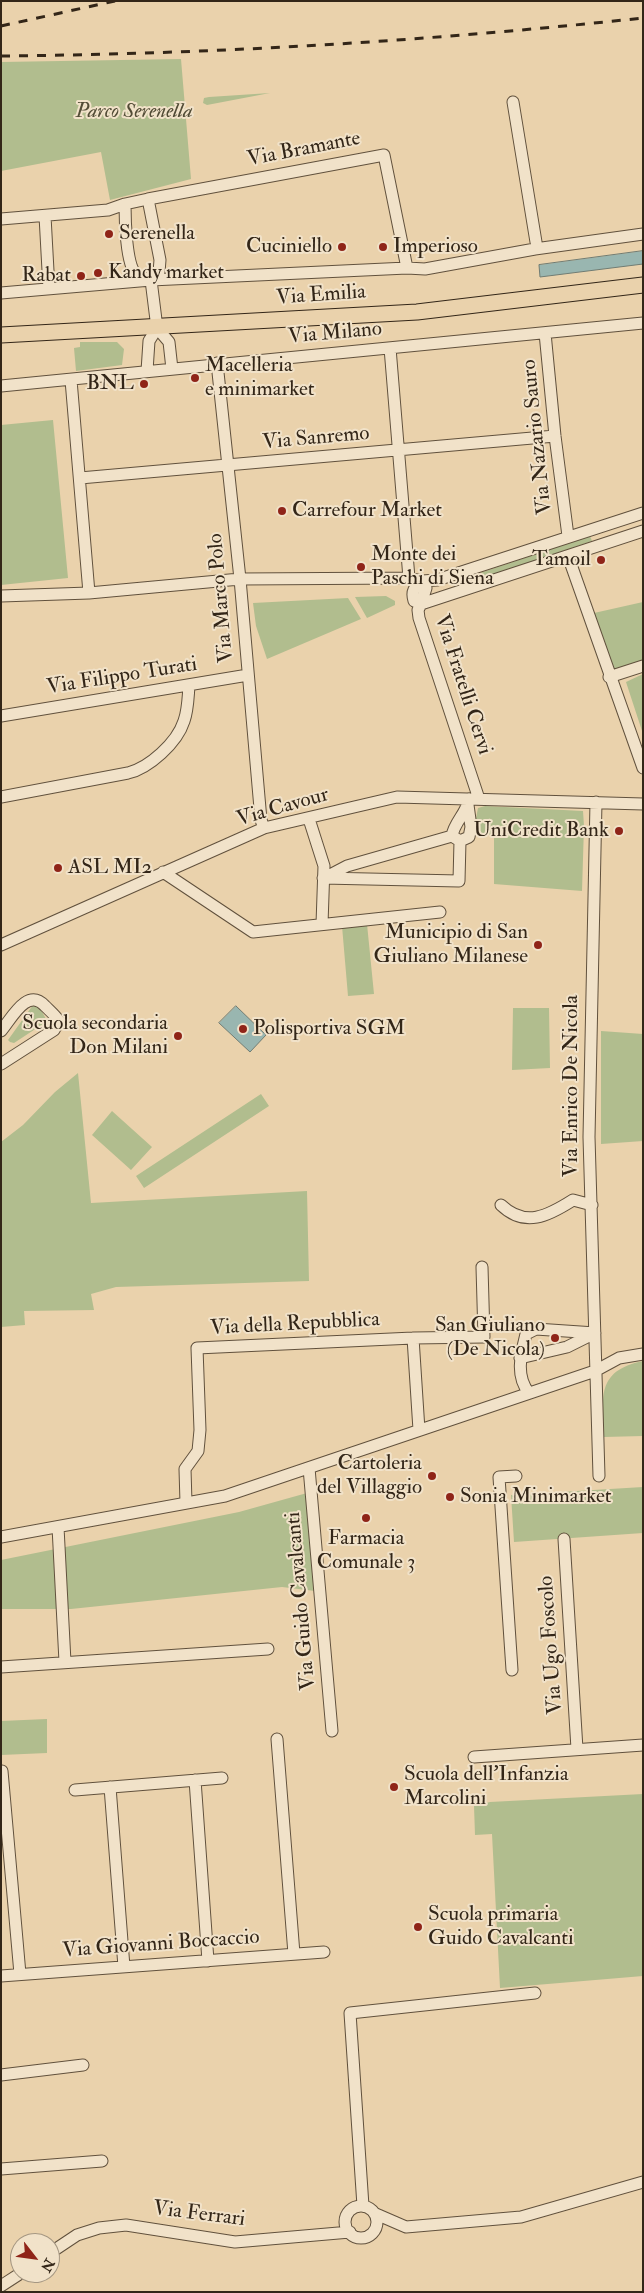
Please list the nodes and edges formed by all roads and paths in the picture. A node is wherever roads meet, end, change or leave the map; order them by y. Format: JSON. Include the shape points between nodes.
{"nodes":[{"id":1,"x":513,"y":102,"type":"dead end"},
{"id":2,"x":148,"y":198,"type":"junction"},
{"id":3,"x":125,"y":204,"type":"junction"},
{"id":4,"x":45,"y":216,"type":"junction"},
{"id":5,"x":1,"y":219,"type":"edge"},
{"id":6,"x":643,"y":234,"type":"edge"},
{"id":7,"x":536,"y":242,"type":"dead end"},
{"id":8,"x":407,"y":268,"type":"junction"},
{"id":9,"x":151,"y":280,"type":"junction"},
{"id":10,"x":643,"y":285,"type":"edge"},
{"id":11,"x":49,"y":289,"type":"junction"},
{"id":12,"x":1,"y":293,"type":"edge"},
{"id":13,"x":643,"y":323,"type":"edge"},
{"id":14,"x":157,"y":328,"type":"junction"},
{"id":15,"x":545,"y":333,"type":"junction"},
{"id":16,"x":1,"y":335,"type":"edge"},
{"id":17,"x":390,"y":348,"type":"junction"},
{"id":18,"x":217,"y":363,"type":"junction"},
{"id":19,"x":172,"y":369,"type":"junction"},
{"id":20,"x":147,"y":372,"type":"junction"},
{"id":21,"x":71,"y":380,"type":"junction"},
{"id":22,"x":1,"y":386,"type":"edge"},
{"id":23,"x":555,"y":436,"type":"junction"},
{"id":24,"x":398,"y":450,"type":"junction"},
{"id":25,"x":227,"y":466,"type":"junction"},
{"id":26,"x":80,"y":478,"type":"junction"},
{"id":27,"x":643,"y":513,"type":"edge"},
{"id":28,"x":643,"y":531,"type":"edge"},
{"id":29,"x":568,"y":536,"type":"junction"},
{"id":30,"x":568,"y":556,"type":"junction"},
{"id":31,"x":240,"y":578,"type":"junction"},
{"id":32,"x":409,"y":578,"type":"junction"},
{"id":33,"x":422,"y":581,"type":"junction"},
{"id":34,"x":89,"y":593,"type":"junction"},
{"id":35,"x":1,"y":596,"type":"edge"},
{"id":36,"x":421,"y":604,"type":"junction"},
{"id":37,"x":643,"y":666,"type":"edge"},
{"id":38,"x":248,"y":675,"type":"junction"},
{"id":39,"x":609,"y":678,"type":"junction"},
{"id":40,"x":189,"y":686,"type":"junction"},
{"id":41,"x":1,"y":716,"type":"edge"},
{"id":42,"x":643,"y":768,"type":"edge"},
{"id":43,"x":1,"y":797,"type":"edge"},
{"id":44,"x":472,"y":801,"type":"junction"},
{"id":45,"x":596,"y":802,"type":"junction"},
{"id":46,"x":643,"y":804,"type":"edge"},
{"id":47,"x":309,"y":819,"type":"junction"},
{"id":48,"x":264,"y":828,"type":"junction"},
{"id":49,"x":456,"y":838,"type":"junction"},
{"id":50,"x":163,"y":872,"type":"junction"},
{"id":51,"x":323,"y":878,"type":"junction"},
{"id":52,"x":440,"y":912,"type":"dead end"},
{"id":53,"x":322,"y":924,"type":"junction"},
{"id":54,"x":1,"y":945,"type":"edge"},
{"id":55,"x":1,"y":1032,"type":"edge"},
{"id":56,"x":1,"y":1064,"type":"edge"},
{"id":57,"x":501,"y":1205,"type":"dead end"},
{"id":58,"x":592,"y":1205,"type":"junction"},
{"id":59,"x":482,"y":1267,"type":"dead end"},
{"id":60,"x":595,"y":1333,"type":"junction"},
{"id":61,"x":413,"y":1338,"type":"junction"},
{"id":62,"x":643,"y":1354,"type":"edge"},
{"id":63,"x":520,"y":1358,"type":"junction"},
{"id":64,"x":595,"y":1371,"type":"junction"},
{"id":65,"x":529,"y":1393,"type":"junction"},
{"id":66,"x":419,"y":1430,"type":"junction"},
{"id":67,"x":309,"y":1468,"type":"junction"},
{"id":68,"x":516,"y":1476,"type":"dead end"},
{"id":69,"x":599,"y":1476,"type":"dead end"},
{"id":70,"x":186,"y":1503,"type":"junction"},
{"id":71,"x":58,"y":1527,"type":"junction"},
{"id":72,"x":1,"y":1537,"type":"edge"},
{"id":73,"x":564,"y":1539,"type":"dead end"},
{"id":74,"x":268,"y":1649,"type":"dead end"},
{"id":75,"x":65,"y":1662,"type":"junction"},
{"id":76,"x":1,"y":1667,"type":"edge"},
{"id":77,"x":512,"y":1670,"type":"dead end"},
{"id":78,"x":332,"y":1731,"type":"dead end"},
{"id":79,"x":277,"y":1739,"type":"dead end"},
{"id":80,"x":643,"y":1745,"type":"edge"},
{"id":81,"x":577,"y":1749,"type":"junction"},
{"id":82,"x":474,"y":1757,"type":"dead end"},
{"id":83,"x":2,"y":1772,"type":"edge"},
{"id":84,"x":222,"y":1778,"type":"dead end"},
{"id":85,"x":195,"y":1780,"type":"junction"},
{"id":86,"x":110,"y":1787,"type":"junction"},
{"id":87,"x":75,"y":1790,"type":"dead end"},
{"id":88,"x":324,"y":1952,"type":"dead end"},
{"id":89,"x":294,"y":1954,"type":"junction"},
{"id":90,"x":208,"y":1961,"type":"junction"},
{"id":91,"x":124,"y":1967,"type":"junction"},
{"id":92,"x":20,"y":1974,"type":"junction"},
{"id":93,"x":1,"y":1976,"type":"edge"},
{"id":94,"x":535,"y":1993,"type":"dead end"},
{"id":95,"x":83,"y":2065,"type":"dead end"},
{"id":96,"x":1,"y":2075,"type":"edge"},
{"id":97,"x":102,"y":2161,"type":"dead end"},
{"id":98,"x":1,"y":2169,"type":"edge"},
{"id":99,"x":643,"y":2182,"type":"edge"},
{"id":100,"x":363,"y":2206,"type":"junction"},
{"id":101,"x":376,"y":2214,"type":"junction"},
{"id":102,"x":350,"y":2232,"type":"junction"},
{"id":103,"x":60,"y":2246,"type":"edge"}],
"edges":[{"from":1,"to":7,"type":"street"},
{"from":2,"to":3,"type":"street"},
{"from":2,"to":8,"type":"street","name":"Via Bramante","via":[[384,155]]},
{"from":2,"to":9,"type":"street","via":[[160,260],[159,272]]},
{"from":3,"to":4,"type":"street","via":[[108,210]]},
{"from":3,"to":9,"type":"street","via":[[132,268],[137,275]]},
{"from":4,"to":5,"type":"street"},
{"from":4,"to":11,"type":"street"},
{"from":6,"to":8,"type":"street","via":[[425,269]]},
{"from":8,"to":9,"type":"street"},
{"from":9,"to":11,"type":"street"},
{"from":9,"to":14,"type":"street"},
{"from":10,"to":14,"type":"main road","name":"Via Emilia","via":[[426,311]]},
{"from":11,"to":12,"type":"street"},
{"from":13,"to":15,"type":"street","name":"Via Milano"},
{"from":14,"to":16,"type":"main road","name":"Via Emilia"},
{"from":14,"to":19,"type":"street","via":[[169,342]]},
{"from":14,"to":20,"type":"street","via":[[149,342]]},
{"from":15,"to":17,"type":"street","name":"Via Milano"},
{"from":15,"to":23,"type":"street","name":"Via Nazario Sauro"},
{"from":17,"to":18,"type":"street","name":"Via Milano"},
{"from":17,"to":24,"type":"street"},
{"from":18,"to":19,"type":"street","name":"Via Milano"},
{"from":18,"to":25,"type":"street","name":"Via Marco Polo"},
{"from":19,"to":20,"type":"street","name":"Via Milano"},
{"from":20,"to":21,"type":"street","name":"Via Milano"},
{"from":21,"to":22,"type":"street","name":"Via Milano"},
{"from":21,"to":26,"type":"street"},
{"from":23,"to":24,"type":"street","name":"Via Sanremo"},
{"from":23,"to":29,"type":"street","name":"Via Nazario Sauro"},
{"from":24,"to":25,"type":"street","name":"Via Sanremo"},
{"from":24,"to":32,"type":"street"},
{"from":25,"to":26,"type":"street","name":"Via Sanremo"},
{"from":25,"to":31,"type":"street","name":"Via Marco Polo"},
{"from":26,"to":34,"type":"street"},
{"from":27,"to":29,"type":"street"},
{"from":28,"to":30,"type":"street","name":"Via Fratelli Cervi"},
{"from":29,"to":33,"type":"street","via":[[437,580]]},
{"from":30,"to":36,"type":"street","name":"Via Fratelli Cervi"},
{"from":30,"to":39,"type":"street"},
{"from":31,"to":32,"type":"street"},
{"from":31,"to":34,"type":"street"},
{"from":31,"to":38,"type":"street","name":"Via Marco Polo"},
{"from":32,"to":33,"type":"street"},
{"from":33,"to":36,"type":"street","via":[[426,588]]},
{"from":34,"to":35,"type":"street"},
{"from":36,"to":44,"type":"street","name":"Via Fratelli Cervi","via":[[419,618]]},
{"from":37,"to":39,"type":"street"},
{"from":38,"to":40,"type":"street","name":"Via Filippo Turati"},
{"from":38,"to":48,"type":"street","name":"Via Marco Polo"},
{"from":39,"to":42,"type":"street"},
{"from":40,"to":41,"type":"street","name":"Via Filippo Turati"},
{"from":40,"to":43,"type":"street","via":[[182,727],[159,755],[144,767],[128,773]]},
{"from":44,"to":45,"type":"street","name":"Via Cavour"},
{"from":44,"to":47,"type":"street","name":"Via Cavour","via":[[397,797]]},
{"from":44,"to":49,"type":"street","via":[[453,831]]},
{"from":44,"to":49,"type":"street","name":"Via Fratelli Cervi","via":[[468,837]]},
{"from":45,"to":46,"type":"street","name":"Via Cavour"},
{"from":45,"to":58,"type":"street","name":"Via Enrico De Nicola","via":[[589,1137]]},
{"from":47,"to":48,"type":"street","name":"Via Cavour"},
{"from":47,"to":51,"type":"street","via":[[324,866]]},
{"from":48,"to":50,"type":"street","name":"Via Cavour"},
{"from":49,"to":51,"type":"street","via":[[347,866]]},
{"from":49,"to":51,"type":"street","via":[[459,881]]},
{"from":50,"to":53,"type":"street","via":[[253,932]]},
{"from":50,"to":54,"type":"street","name":"Via Cavour"},
{"from":51,"to":53,"type":"street"},
{"from":52,"to":53,"type":"street"},
{"from":55,"to":56,"type":"street","via":[[25,1001],[34,999],[40,1000],[59,1021],[54,1030]]},
{"from":57,"to":58,"type":"street","via":[[511,1215],[525,1218],[551,1212],[573,1200]]},
{"from":58,"to":60,"type":"street","name":"Via Enrico De Nicola"},
{"from":59,"to":61,"type":"street","name":"Via della Repubblica","via":[[484,1337]]},
{"from":60,"to":63,"type":"street","via":[[567,1346]]},
{"from":60,"to":63,"type":"street","via":[[536,1329],[526,1334]]},
{"from":60,"to":64,"type":"street","name":"Via Enrico De Nicola"},
{"from":61,"to":66,"type":"street"},
{"from":61,"to":70,"type":"street","name":"Via della Repubblica","via":[[197,1348],[200,1430],[198,1451],[186,1469]]},
{"from":62,"to":64,"type":"street","via":[[618,1358]]},
{"from":63,"to":65,"type":"street","via":[[523,1385]]},
{"from":64,"to":65,"type":"street"},
{"from":64,"to":69,"type":"street","name":"Via Enrico De Nicola"},
{"from":65,"to":66,"type":"street"},
{"from":66,"to":67,"type":"street"},
{"from":67,"to":70,"type":"street","via":[[225,1496]]},
{"from":67,"to":78,"type":"street","name":"Via Guido Cavalcanti"},
{"from":68,"to":77,"type":"street","via":[[499,1477]]},
{"from":70,"to":71,"type":"street"},
{"from":71,"to":72,"type":"street"},
{"from":71,"to":75,"type":"street"},
{"from":73,"to":81,"type":"street","name":"Via Ugo Foscolo"},
{"from":74,"to":75,"type":"street"},
{"from":75,"to":76,"type":"street"},
{"from":79,"to":89,"type":"street"},
{"from":80,"to":81,"type":"street"},
{"from":81,"to":82,"type":"street"},
{"from":83,"to":92,"type":"street"},
{"from":84,"to":85,"type":"street"},
{"from":85,"to":86,"type":"street"},
{"from":85,"to":90,"type":"street"},
{"from":86,"to":87,"type":"street"},
{"from":86,"to":91,"type":"street"},
{"from":88,"to":89,"type":"street","name":"Via Giovanni Boccaccio"},
{"from":89,"to":90,"type":"street","name":"Via Giovanni Boccaccio"},
{"from":90,"to":91,"type":"street","name":"Via Giovanni Boccaccio"},
{"from":91,"to":92,"type":"street","name":"Via Giovanni Boccaccio"},
{"from":92,"to":93,"type":"street","name":"Via Giovanni Boccaccio"},
{"from":94,"to":100,"type":"street","via":[[350,2013]]},
{"from":95,"to":96,"type":"street"},
{"from":97,"to":98,"type":"street"},
{"from":99,"to":101,"type":"street","via":[[521,2217],[406,2227]]},
{"from":100,"to":101,"type":"street"},
{"from":100,"to":102,"type":"street","via":[[353,2208],[346,2217]]},
{"from":101,"to":102,"type":"street","via":[[376,2227],[369,2236],[359,2238]]},
{"from":102,"to":103,"type":"street","name":"Via Ferrari","via":[[235,2242],[126,2225],[77,2235]]}]}
